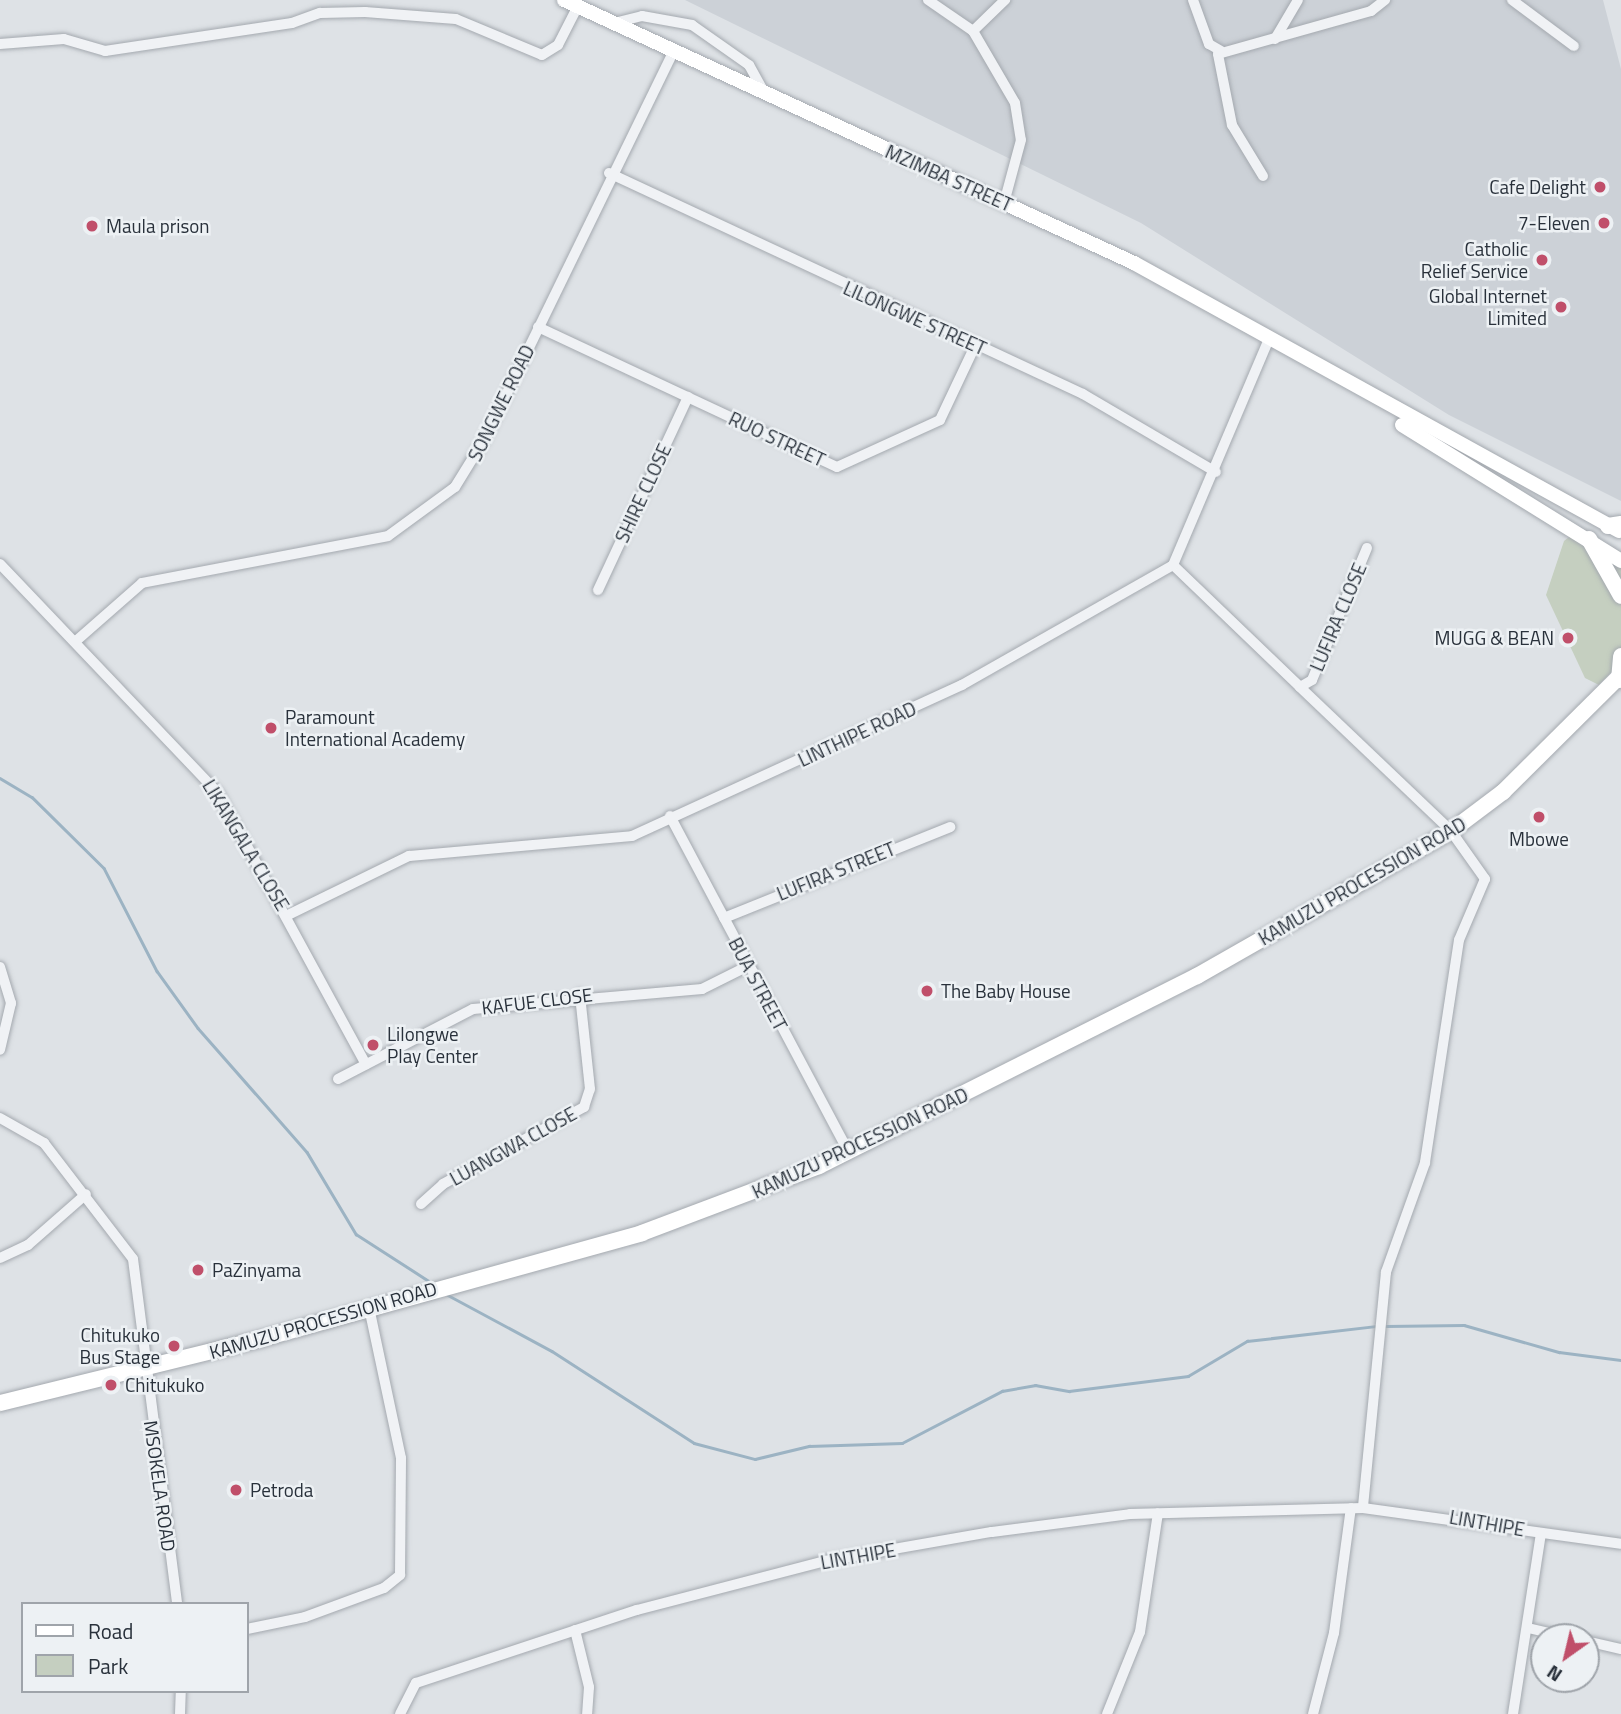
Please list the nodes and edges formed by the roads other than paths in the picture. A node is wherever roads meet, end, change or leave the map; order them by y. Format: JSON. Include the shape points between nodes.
{"nodes":[{"id":1,"x":928,"y":0,"type":"edge"},
{"id":2,"x":1005,"y":0,"type":"edge"},
{"id":3,"x":1192,"y":0,"type":"edge"},
{"id":4,"x":1298,"y":0,"type":"edge"},
{"id":5,"x":1385,"y":0,"type":"edge"},
{"id":6,"x":1511,"y":0,"type":"edge"},
{"id":7,"x":571,"y":3,"type":"edge"},
{"id":8,"x":614,"y":23,"type":"junction"},
{"id":9,"x":973,"y":31,"type":"junction"},
{"id":10,"x":1275,"y":39,"type":"junction"},
{"id":11,"x":0,"y":44,"type":"edge"},
{"id":12,"x":1574,"y":46,"type":"dead end"},
{"id":13,"x":674,"y":50,"type":"junction"},
{"id":14,"x":1222,"y":51,"type":"junction"},
{"id":15,"x":764,"y":92,"type":"junction"},
{"id":16,"x":609,"y":173,"type":"junction"},
{"id":17,"x":1263,"y":176,"type":"dead end"},
{"id":18,"x":1004,"y":203,"type":"junction"},
{"id":19,"x":538,"y":327,"type":"junction"},
{"id":20,"x":1270,"y":337,"type":"junction"},
{"id":21,"x":975,"y":346,"type":"junction"},
{"id":22,"x":1327,"y":371,"type":"junction"},
{"id":23,"x":688,"y":397,"type":"junction"},
{"id":24,"x":1216,"y":472,"type":"junction"},
{"id":25,"x":1617,"y":527,"type":"edge"},
{"id":26,"x":1589,"y":539,"type":"junction"},
{"id":27,"x":1367,"y":548,"type":"dead end"},
{"id":28,"x":1621,"y":561,"type":"edge"},
{"id":29,"x":0,"y":564,"type":"edge"},
{"id":30,"x":1173,"y":565,"type":"junction"},
{"id":31,"x":598,"y":590,"type":"dead end"},
{"id":32,"x":1621,"y":596,"type":"edge"},
{"id":33,"x":76,"y":641,"type":"junction"},
{"id":34,"x":1621,"y":656,"type":"edge"},
{"id":35,"x":1619,"y":678,"type":"edge"},
{"id":36,"x":1303,"y":686,"type":"junction"},
{"id":37,"x":670,"y":816,"type":"junction"},
{"id":38,"x":950,"y":827,"type":"dead end"},
{"id":39,"x":1451,"y":831,"type":"junction"},
{"id":40,"x":288,"y":915,"type":"junction"},
{"id":41,"x":724,"y":918,"type":"junction"},
{"id":42,"x":748,"y":966,"type":"junction"},
{"id":43,"x":0,"y":967,"type":"edge"},
{"id":44,"x":580,"y":995,"type":"junction"},
{"id":45,"x":0,"y":1050,"type":"edge"},
{"id":46,"x":366,"y":1064,"type":"junction"},
{"id":47,"x":338,"y":1079,"type":"dead end"},
{"id":48,"x":0,"y":1118,"type":"edge"},
{"id":49,"x":848,"y":1150,"type":"junction"},
{"id":50,"x":86,"y":1194,"type":"junction"},
{"id":51,"x":421,"y":1204,"type":"dead end"},
{"id":52,"x":0,"y":1258,"type":"edge"},
{"id":53,"x":369,"y":1308,"type":"junction"},
{"id":54,"x":144,"y":1368,"type":"junction"},
{"id":55,"x":0,"y":1403,"type":"edge"},
{"id":56,"x":1352,"y":1508,"type":"junction"},
{"id":57,"x":1363,"y":1508,"type":"junction"},
{"id":58,"x":1158,"y":1513,"type":"junction"},
{"id":59,"x":1541,"y":1533,"type":"junction"},
{"id":60,"x":1621,"y":1544,"type":"edge"},
{"id":61,"x":177,"y":1602,"type":"edge"},
{"id":62,"x":1528,"y":1628,"type":"joint"},
{"id":63,"x":248,"y":1629,"type":"edge"},
{"id":64,"x":575,"y":1630,"type":"junction"},
{"id":65,"x":1600,"y":1644,"type":"edge"},
{"id":66,"x":1621,"y":1649,"type":"edge"},
{"id":67,"x":181,"y":1693,"type":"edge"},
{"id":68,"x":180,"y":1714,"type":"edge"},
{"id":69,"x":400,"y":1714,"type":"edge"},
{"id":70,"x":587,"y":1714,"type":"edge"},
{"id":71,"x":1107,"y":1714,"type":"edge"},
{"id":72,"x":1313,"y":1714,"type":"edge"},
{"id":73,"x":1513,"y":1714,"type":"edge"}],
"edges":[{"from":1,"to":9,"type":"street"},
{"from":2,"to":9,"type":"street"},
{"from":3,"to":14,"type":"street","via":[[1209,44]]},
{"from":4,"to":10,"type":"street"},
{"from":5,"to":10,"type":"street","via":[[1371,11]]},
{"from":6,"to":12,"type":"street"},
{"from":7,"to":8,"type":"main road","name":"MZIMBA STREET"},
{"from":7,"to":11,"type":"street","via":[[558,45],[542,55],[456,19],[365,12],[320,13],[292,23],[106,51],[64,39]]},
{"from":8,"to":13,"type":"main road","name":"MZIMBA STREET"},
{"from":8,"to":15,"type":"street","via":[[642,16],[692,25],[749,65]]},
{"from":9,"to":18,"type":"street","via":[[1007,85],[1021,122]]},
{"from":10,"to":14,"type":"street"},
{"from":13,"to":15,"type":"main road","name":"MZIMBA STREET"},
{"from":13,"to":16,"type":"street","name":"SONGWE ROAD"},
{"from":14,"to":17,"type":"street","via":[[1216,67],[1232,125]]},
{"from":15,"to":18,"type":"main road","name":"MZIMBA STREET"},
{"from":16,"to":19,"type":"street","name":"SONGWE ROAD"},
{"from":16,"to":21,"type":"street","name":"LILONGWE STREET"},
{"from":18,"to":20,"type":"main road","name":"MZIMBA STREET","via":[[1134,263]]},
{"from":19,"to":23,"type":"street","name":"RUO STREET"},
{"from":19,"to":33,"type":"street","name":"SONGWE ROAD","via":[[464,477],[408,526],[378,538],[142,583]]},
{"from":20,"to":22,"type":"main road","name":"MZIMBA STREET"},
{"from":20,"to":24,"type":"street"},
{"from":21,"to":23,"type":"street","name":"RUO STREET","via":[[940,420],[845,467]]},
{"from":21,"to":24,"type":"street","name":"LILONGWE STREET","via":[[1083,394]]},
{"from":22,"to":25,"type":"main road"},
{"from":22,"to":26,"type":"main road","via":[[1412,432]]},
{"from":23,"to":31,"type":"street","name":"SHIRE CLOSE"},
{"from":24,"to":30,"type":"street"},
{"from":26,"to":28,"type":"main road"},
{"from":26,"to":32,"type":"highway"},
{"from":27,"to":36,"type":"street","name":"LUFIRA CLOSE"},
{"from":29,"to":33,"type":"street","name":"LIKANGALA CLOSE"},
{"from":30,"to":36,"type":"street"},
{"from":30,"to":37,"type":"street","name":"LINTHIPE ROAD","via":[[951,691]]},
{"from":33,"to":40,"type":"street","name":"LIKANGALA CLOSE","via":[[218,793]]},
{"from":34,"to":35,"type":"highway"},
{"from":35,"to":39,"type":"highway","name":"KAMUZU PROCESSION ROAD","via":[[1503,793]]},
{"from":36,"to":39,"type":"street"},
{"from":37,"to":40,"type":"street","name":"LINTHIPE ROAD","via":[[618,839],[409,856]]},
{"from":37,"to":41,"type":"street","name":"BUA STREET"},
{"from":38,"to":41,"type":"street","name":"LUFIRA STREET"},
{"from":39,"to":49,"type":"highway","name":"KAMUZU PROCESSION ROAD","via":[[1197,976]]},
{"from":39,"to":57,"type":"street","via":[[1485,879],[1459,940],[1428,1151],[1386,1272]]},
{"from":40,"to":46,"type":"street","name":"LIKANGALA CLOSE"},
{"from":41,"to":42,"type":"street","name":"BUA STREET"},
{"from":42,"to":44,"type":"street","name":"KAFUE CLOSE","via":[[702,989]]},
{"from":42,"to":49,"type":"street","name":"BUA STREET"},
{"from":43,"to":45,"type":"street","via":[[11,1003]]},
{"from":44,"to":46,"type":"street","name":"KAFUE CLOSE","via":[[474,1009]]},
{"from":44,"to":51,"type":"street","name":"LUANGWA CLOSE","via":[[590,1089],[584,1107],[443,1184]]},
{"from":46,"to":47,"type":"street","name":"KAFUE CLOSE"},
{"from":48,"to":50,"type":"street","name":"MSOKELA ROAD","via":[[38,1137]]},
{"from":49,"to":53,"type":"highway","name":"KAMUZU PROCESSION ROAD","via":[[690,1218]]},
{"from":50,"to":52,"type":"street","via":[[28,1245]]},
{"from":50,"to":54,"type":"street","name":"MSOKELA ROAD","via":[[133,1259]]},
{"from":53,"to":54,"type":"highway","name":"KAMUZU PROCESSION ROAD"},
{"from":53,"to":63,"type":"street","via":[[401,1458],[400,1575],[384,1588],[314,1614]]},
{"from":54,"to":55,"type":"highway","name":"KAMUZU PROCESSION ROAD"},
{"from":54,"to":61,"type":"street","name":"MSOKELA ROAD"},
{"from":56,"to":57,"type":"street","name":"LINTHIPE"},
{"from":56,"to":58,"type":"street","name":"LINTHIPE"},
{"from":56,"to":72,"type":"street","via":[[1334,1633]]},
{"from":57,"to":59,"type":"street","name":"LINTHIPE"},
{"from":58,"to":64,"type":"street","name":"LINTHIPE","via":[[825,1561]]},
{"from":58,"to":71,"type":"street","via":[[1140,1632]]},
{"from":59,"to":60,"type":"street","name":"LINTHIPE"},
{"from":59,"to":62,"type":"street"},
{"from":62,"to":73,"type":"street"},
{"from":64,"to":69,"type":"street","name":"LINTHIPE","via":[[416,1683]]},
{"from":64,"to":70,"type":"street","via":[[589,1687]]},
{"from":65,"to":66,"type":"street"},
{"from":67,"to":68,"type":"street"}]}
